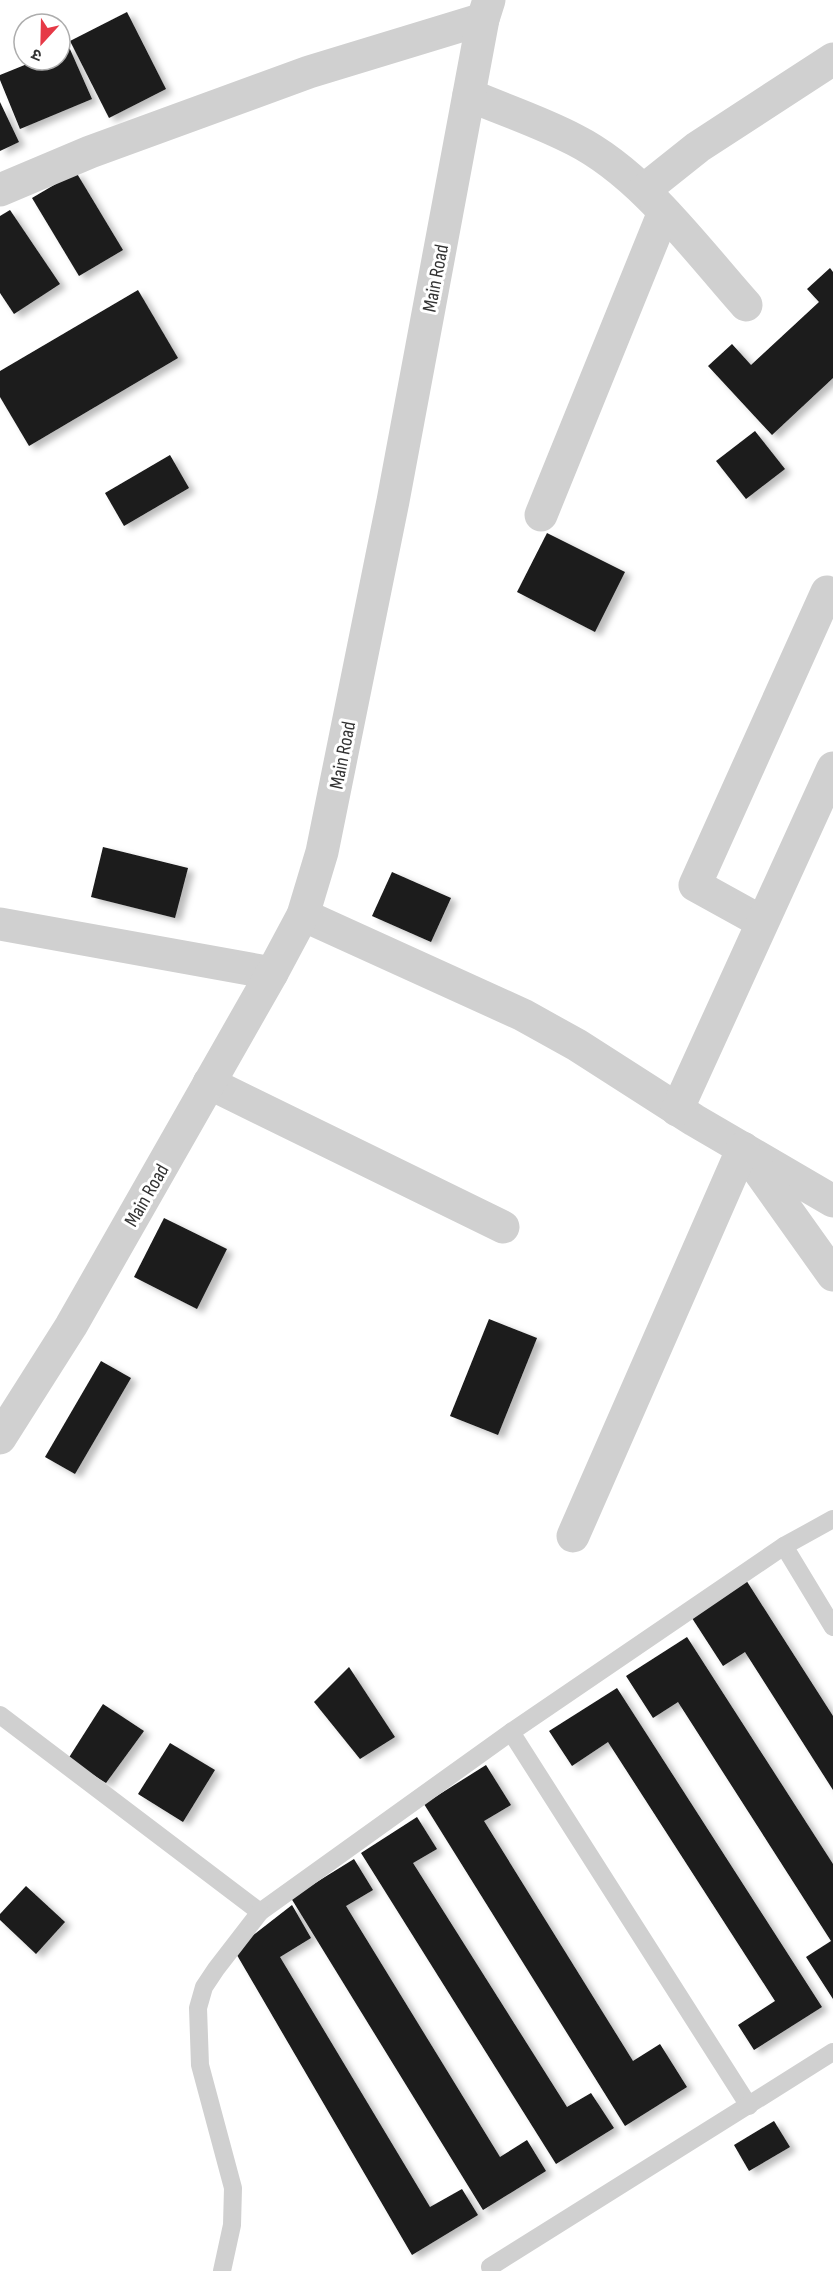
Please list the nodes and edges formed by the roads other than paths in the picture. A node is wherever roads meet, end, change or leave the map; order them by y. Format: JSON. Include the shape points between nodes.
{"nodes":[{"id":1,"x":486,"y":10,"type":"edge"},
{"id":2,"x":833,"y":59,"type":"edge"},
{"id":3,"x":469,"y":95,"type":"junction"},
{"id":4,"x":0,"y":190,"type":"edge"},
{"id":5,"x":654,"y":201,"type":"junction"},
{"id":6,"x":746,"y":305,"type":"dead end"},
{"id":7,"x":541,"y":515,"type":"dead end"},
{"id":8,"x":833,"y":595,"type":"edge"},
{"id":9,"x":833,"y":768,"type":"edge"},
{"id":10,"x":303,"y":915,"type":"junction"},
{"id":11,"x":762,"y":922,"type":"junction"},
{"id":12,"x":0,"y":924,"type":"edge"},
{"id":13,"x":272,"y":973,"type":"junction"},
{"id":14,"x":210,"y":1083,"type":"junction"},
{"id":15,"x":677,"y":1110,"type":"junction"},
{"id":16,"x":742,"y":1148,"type":"junction"},
{"id":17,"x":833,"y":1201,"type":"edge"},
{"id":18,"x":502,"y":1227,"type":"dead end"},
{"id":19,"x":833,"y":1275,"type":"edge"},
{"id":20,"x":2,"y":1430,"type":"edge"},
{"id":21,"x":833,"y":1519,"type":"edge"},
{"id":22,"x":573,"y":1536,"type":"dead end"},
{"id":23,"x":784,"y":1546,"type":"junction"},
{"id":24,"x":833,"y":1627,"type":"edge"},
{"id":25,"x":0,"y":1715,"type":"edge"},
{"id":26,"x":511,"y":1732,"type":"junction"},
{"id":27,"x":260,"y":1912,"type":"junction"},
{"id":28,"x":833,"y":2052,"type":"edge"},
{"id":29,"x":749,"y":2106,"type":"junction"},
{"id":30,"x":490,"y":2268,"type":"dead end"},
{"id":31,"x":222,"y":2271,"type":"edge"}],
"edges":[{"from":1,"to":3,"type":"street","name":"Main Road"},
{"from":1,"to":4,"type":"street","via":[[90,152]]},
{"from":2,"to":5,"type":"street","via":[[698,147]]},
{"from":3,"to":5,"type":"street","via":[[576,140]]},
{"from":3,"to":10,"type":"street","name":"Main Road","via":[[322,852]]},
{"from":5,"to":6,"type":"street"},
{"from":5,"to":7,"type":"street"},
{"from":8,"to":11,"type":"street","via":[[827,592],[695,885]]},
{"from":9,"to":11,"type":"street"},
{"from":10,"to":13,"type":"street","name":"Main Road"},
{"from":10,"to":15,"type":"street","via":[[523,1015]]},
{"from":11,"to":15,"type":"street"},
{"from":12,"to":13,"type":"street"},
{"from":13,"to":14,"type":"street","name":"Main Road"},
{"from":14,"to":18,"type":"street"},
{"from":14,"to":20,"type":"street","name":"Main Road","via":[[70,1326]]},
{"from":15,"to":16,"type":"street"},
{"from":16,"to":17,"type":"street"},
{"from":16,"to":19,"type":"street"},
{"from":16,"to":22,"type":"street"},
{"from":21,"to":23,"type":"lane"},
{"from":23,"to":24,"type":"lane"},
{"from":23,"to":26,"type":"lane"},
{"from":25,"to":27,"type":"lane"},
{"from":26,"to":27,"type":"lane"},
{"from":26,"to":29,"type":"lane"},
{"from":27,"to":31,"type":"lane","via":[[204,1987],[198,2008],[200,2065],[233,2188],[232,2225]]},
{"from":28,"to":29,"type":"lane"},
{"from":29,"to":30,"type":"lane"}]}
